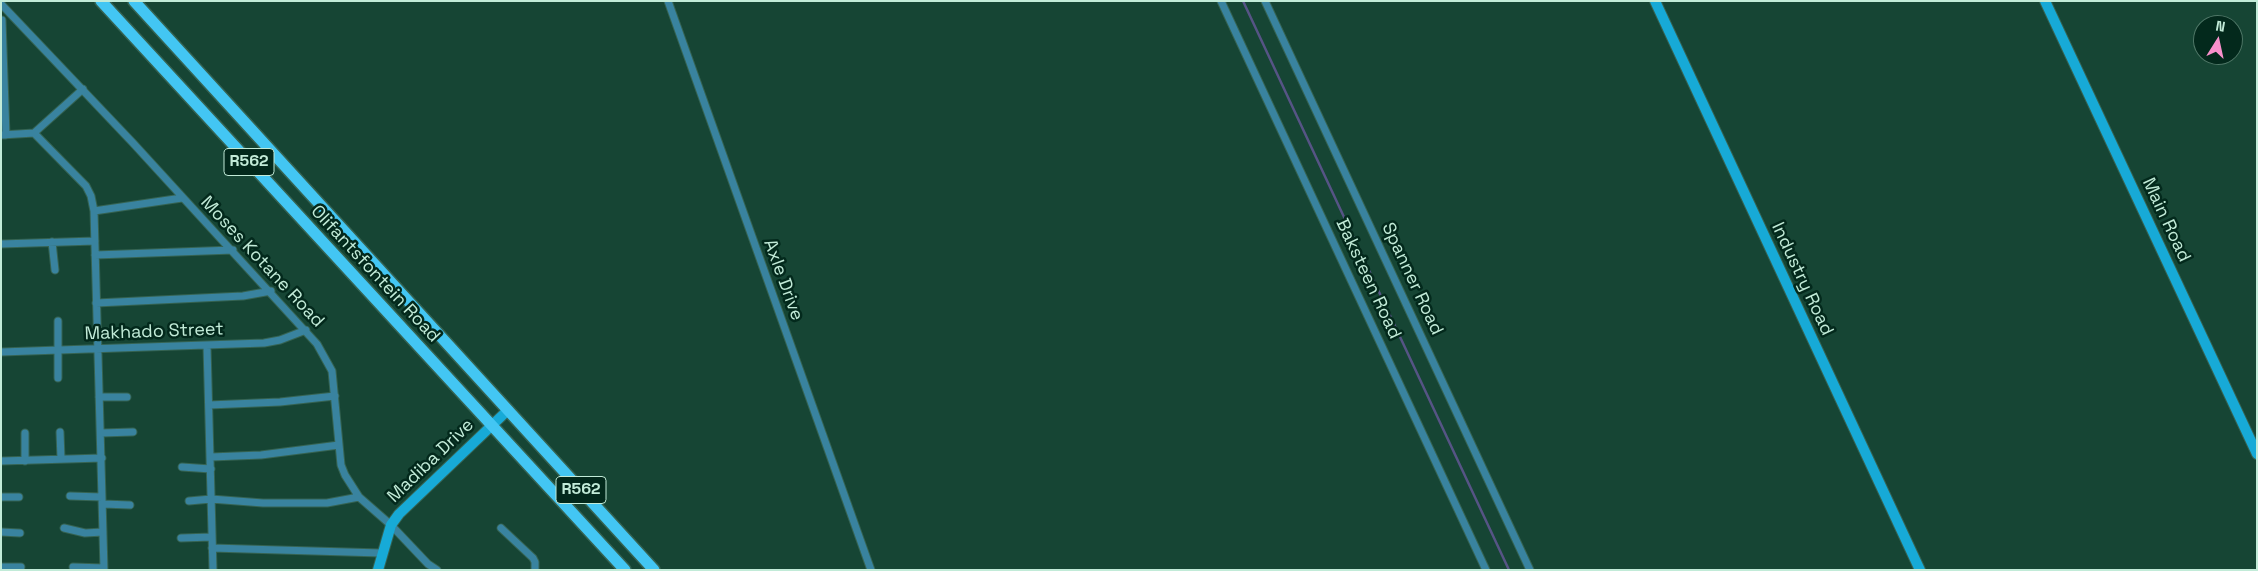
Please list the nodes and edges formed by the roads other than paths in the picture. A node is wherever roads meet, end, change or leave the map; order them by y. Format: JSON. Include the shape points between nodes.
{"nodes":[{"id":1,"x":101,"y":1,"type":"edge"},
{"id":2,"x":134,"y":1,"type":"edge"},
{"id":3,"x":668,"y":1,"type":"edge"},
{"id":4,"x":1221,"y":1,"type":"edge"},
{"id":5,"x":1266,"y":1,"type":"edge"},
{"id":6,"x":1655,"y":1,"type":"edge"},
{"id":7,"x":2045,"y":1,"type":"edge"},
{"id":8,"x":1,"y":4,"type":"edge"},
{"id":9,"x":10,"y":13,"type":"junction"},
{"id":10,"x":2,"y":20,"type":"edge"},
{"id":11,"x":83,"y":89,"type":"junction"},
{"id":12,"x":34,"y":133,"type":"junction"},
{"id":13,"x":4,"y":135,"type":"edge"},
{"id":14,"x":182,"y":198,"type":"junction"},
{"id":15,"x":94,"y":211,"type":"junction"},
{"id":16,"x":94,"y":241,"type":"junction"},
{"id":17,"x":52,"y":242,"type":"junction"},
{"id":18,"x":1,"y":244,"type":"edge"},
{"id":19,"x":233,"y":250,"type":"junction"},
{"id":20,"x":95,"y":255,"type":"junction"},
{"id":21,"x":55,"y":270,"type":"dead end"},
{"id":22,"x":271,"y":291,"type":"junction"},
{"id":23,"x":96,"y":303,"type":"junction"},
{"id":24,"x":58,"y":321,"type":"dead end"},
{"id":25,"x":306,"y":330,"type":"junction"},
{"id":26,"x":207,"y":346,"type":"junction"},
{"id":27,"x":98,"y":349,"type":"junction"},
{"id":28,"x":57,"y":350,"type":"junction"},
{"id":29,"x":1,"y":352,"type":"edge"},
{"id":30,"x":58,"y":378,"type":"dead end"},
{"id":31,"x":127,"y":396,"type":"dead end"},
{"id":32,"x":335,"y":396,"type":"junction"},
{"id":33,"x":99,"y":397,"type":"junction"},
{"id":34,"x":208,"y":405,"type":"junction"},
{"id":35,"x":508,"y":410,"type":"junction"},
{"id":36,"x":492,"y":426,"type":"junction"},
{"id":37,"x":60,"y":432,"type":"dead end"},
{"id":38,"x":134,"y":432,"type":"dead end"},
{"id":39,"x":25,"y":433,"type":"dead end"},
{"id":40,"x":101,"y":433,"type":"junction"},
{"id":41,"x":339,"y":445,"type":"junction"},
{"id":42,"x":2257,"y":454,"type":"edge"},
{"id":43,"x":211,"y":456,"type":"junction"},
{"id":44,"x":102,"y":458,"type":"junction"},
{"id":45,"x":61,"y":459,"type":"junction"},
{"id":46,"x":25,"y":460,"type":"junction"},
{"id":47,"x":1,"y":462,"type":"edge"},
{"id":48,"x":182,"y":467,"type":"dead end"},
{"id":49,"x":211,"y":469,"type":"junction"},
{"id":50,"x":70,"y":496,"type":"dead end"},
{"id":51,"x":1,"y":497,"type":"edge"},
{"id":52,"x":18,"y":497,"type":"dead end"},
{"id":53,"x":359,"y":497,"type":"junction"},
{"id":54,"x":211,"y":499,"type":"junction"},
{"id":55,"x":103,"y":501,"type":"junction"},
{"id":56,"x":189,"y":501,"type":"dead end"},
{"id":57,"x":130,"y":504,"type":"dead end"},
{"id":58,"x":391,"y":525,"type":"junction"},
{"id":59,"x":64,"y":528,"type":"dead end"},
{"id":60,"x":501,"y":528,"type":"dead end"},
{"id":61,"x":1,"y":532,"type":"edge"},
{"id":62,"x":103,"y":532,"type":"junction"},
{"id":63,"x":20,"y":533,"type":"dead end"},
{"id":64,"x":212,"y":537,"type":"junction"},
{"id":65,"x":181,"y":538,"type":"dead end"},
{"id":66,"x":212,"y":548,"type":"junction"},
{"id":67,"x":381,"y":553,"type":"junction"},
{"id":68,"x":1,"y":567,"type":"edge"},
{"id":69,"x":73,"y":567,"type":"dead end"},
{"id":70,"x":21,"y":568,"type":"dead end"},
{"id":71,"x":104,"y":569,"type":"edge"},
{"id":72,"x":213,"y":570,"type":"edge"},
{"id":73,"x":378,"y":570,"type":"edge"},
{"id":74,"x":437,"y":570,"type":"edge"},
{"id":75,"x":535,"y":570,"type":"edge"},
{"id":76,"x":625,"y":570,"type":"edge"},
{"id":77,"x":654,"y":570,"type":"edge"},
{"id":78,"x":871,"y":570,"type":"edge"},
{"id":79,"x":1486,"y":570,"type":"edge"},
{"id":80,"x":1530,"y":570,"type":"edge"},
{"id":81,"x":1920,"y":570,"type":"edge"}],
"edges":[{"from":1,"to":36,"type":"main road","name":"Olifantsfontein Road","number":"R562"},
{"from":2,"to":35,"type":"main road","name":"Olifantsfontein Road","number":"R562"},
{"from":3,"to":78,"type":"street","name":"Axle Drive"},
{"from":4,"to":79,"type":"street","name":"Baksteen Road"},
{"from":5,"to":80,"type":"street","name":"Spanner Road"},
{"from":6,"to":81,"type":"street","name":"Industry Road"},
{"from":7,"to":42,"type":"street","name":"Main Road"},
{"from":8,"to":9,"type":"street","name":"Moses Kotane Road"},
{"from":9,"to":10,"type":"street"},
{"from":9,"to":11,"type":"street","name":"Moses Kotane Road"},
{"from":10,"to":13,"type":"street"},
{"from":11,"to":12,"type":"street"},
{"from":11,"to":14,"type":"street","name":"Moses Kotane Road"},
{"from":12,"to":13,"type":"street"},
{"from":12,"to":15,"type":"street","via":[[86,186]]},
{"from":14,"to":15,"type":"street"},
{"from":14,"to":19,"type":"street","name":"Moses Kotane Road"},
{"from":15,"to":16,"type":"street"},
{"from":16,"to":17,"type":"street"},
{"from":16,"to":20,"type":"street"},
{"from":17,"to":18,"type":"street"},
{"from":17,"to":21,"type":"street"},
{"from":19,"to":20,"type":"street"},
{"from":19,"to":22,"type":"street","name":"Moses Kotane Road"},
{"from":20,"to":23,"type":"street"},
{"from":22,"to":23,"type":"street","via":[[243,296]]},
{"from":22,"to":25,"type":"street","name":"Moses Kotane Road"},
{"from":23,"to":27,"type":"street"},
{"from":24,"to":28,"type":"street"},
{"from":25,"to":26,"type":"street","name":"Makhado Street","via":[[272,342]]},
{"from":25,"to":32,"type":"street","name":"Moses Kotane Road","via":[[328,361]]},
{"from":26,"to":27,"type":"street","name":"Makhado Street"},
{"from":26,"to":34,"type":"street"},
{"from":27,"to":28,"type":"street","name":"Makhado Street"},
{"from":27,"to":33,"type":"street"},
{"from":28,"to":29,"type":"street","name":"Makhado Street"},
{"from":28,"to":30,"type":"street"},
{"from":31,"to":33,"type":"street"},
{"from":32,"to":34,"type":"street"},
{"from":32,"to":41,"type":"street","name":"Moses Kotane Road"},
{"from":33,"to":40,"type":"street"},
{"from":34,"to":43,"type":"street"},
{"from":35,"to":36,"type":"street","name":"Madiba Drive"},
{"from":35,"to":77,"type":"main road","name":"Olifantsfontein Road","number":"R562"},
{"from":36,"to":58,"type":"street","name":"Madiba Drive","via":[[404,508]]},
{"from":36,"to":76,"type":"main road","name":"Olifantsfontein Road","number":"R562"},
{"from":37,"to":45,"type":"street"},
{"from":38,"to":40,"type":"street"},
{"from":39,"to":46,"type":"street"},
{"from":40,"to":44,"type":"street"},
{"from":41,"to":43,"type":"street","via":[[261,456]]},
{"from":41,"to":53,"type":"street","name":"Moses Kotane Road","via":[[341,465]]},
{"from":43,"to":49,"type":"street"},
{"from":44,"to":45,"type":"street"},
{"from":44,"to":55,"type":"street"},
{"from":45,"to":46,"type":"street"},
{"from":46,"to":47,"type":"street"},
{"from":48,"to":49,"type":"street"},
{"from":49,"to":54,"type":"street"},
{"from":50,"to":55,"type":"street"},
{"from":51,"to":52,"type":"street"},
{"from":53,"to":54,"type":"street","via":[[318,503]]},
{"from":53,"to":58,"type":"street","name":"Moses Kotane Road"},
{"from":54,"to":56,"type":"street"},
{"from":54,"to":64,"type":"street"},
{"from":55,"to":57,"type":"street"},
{"from":55,"to":62,"type":"street"},
{"from":58,"to":67,"type":"street","name":"Madiba Drive"},
{"from":58,"to":74,"type":"street","name":"Moses Kotane Road"},
{"from":59,"to":62,"type":"street","via":[[85,533]]},
{"from":60,"to":75,"type":"street","via":[[533,558]]},
{"from":61,"to":63,"type":"street"},
{"from":62,"to":71,"type":"street"},
{"from":64,"to":65,"type":"street"},
{"from":64,"to":66,"type":"street"},
{"from":66,"to":67,"type":"street"},
{"from":66,"to":72,"type":"street"},
{"from":67,"to":73,"type":"street","name":"Madiba Drive"},
{"from":68,"to":70,"type":"street"},
{"from":69,"to":71,"type":"street"}]}
